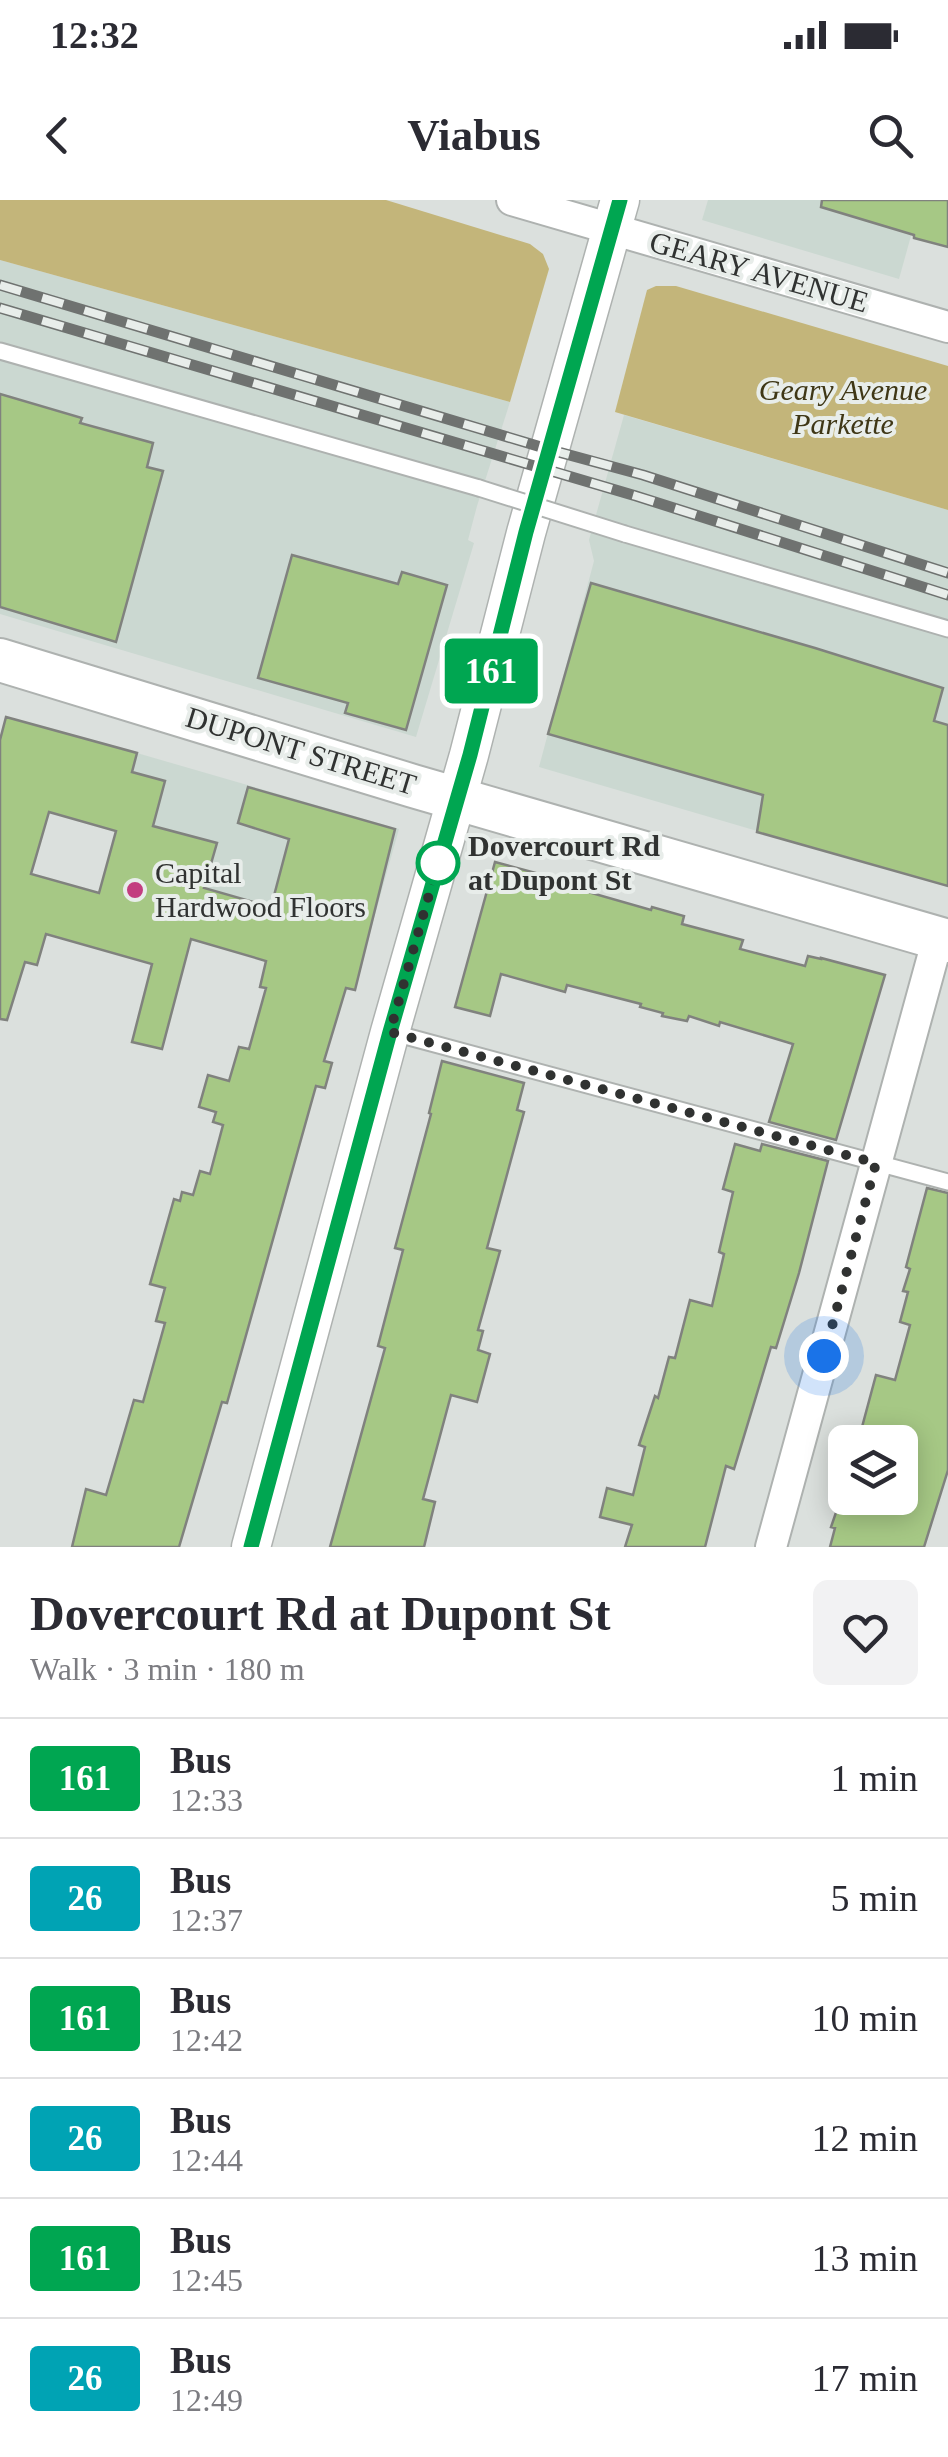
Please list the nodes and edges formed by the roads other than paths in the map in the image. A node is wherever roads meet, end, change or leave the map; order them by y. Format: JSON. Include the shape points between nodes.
{"nodes":[{"id":1,"x":512,"y":200,"type":"edge"},
{"id":2,"x":616,"y":215,"type":"edge"},
{"id":3,"x":948,"y":327,"type":"edge"},
{"id":4,"x":0,"y":351,"type":"edge"},
{"id":5,"x":948,"y":629,"type":"edge"},
{"id":6,"x":0,"y":660,"type":"edge"},
{"id":7,"x":457,"y":798,"type":"junction"},
{"id":8,"x":943,"y":939,"type":"edge"},
{"id":9,"x":390,"y":1032,"type":"junction"},
{"id":10,"x":876,"y":1163,"type":"junction"},
{"id":11,"x":948,"y":1182,"type":"edge"},
{"id":12,"x":251,"y":1547,"type":"edge"},
{"id":13,"x":771,"y":1547,"type":"edge"}],
"edges":[{"from":1,"to":2,"type":"street","name":"GEARY AVENUE"},
{"from":2,"to":3,"type":"street","name":"GEARY AVENUE"},
{"from":2,"to":7,"type":"street"},
{"from":4,"to":5,"type":"lane","bridge":true},
{"from":6,"to":7,"type":"main road","name":"DUPONT STREET"},
{"from":7,"to":8,"type":"main road","name":"DUPONT STREET"},
{"from":7,"to":9,"type":"street"},
{"from":8,"to":10,"type":"street","via":[[920,997]]},
{"from":9,"to":10,"type":"lane"},
{"from":9,"to":12,"type":"street"},
{"from":10,"to":11,"type":"lane"},
{"from":10,"to":13,"type":"street"}]}
